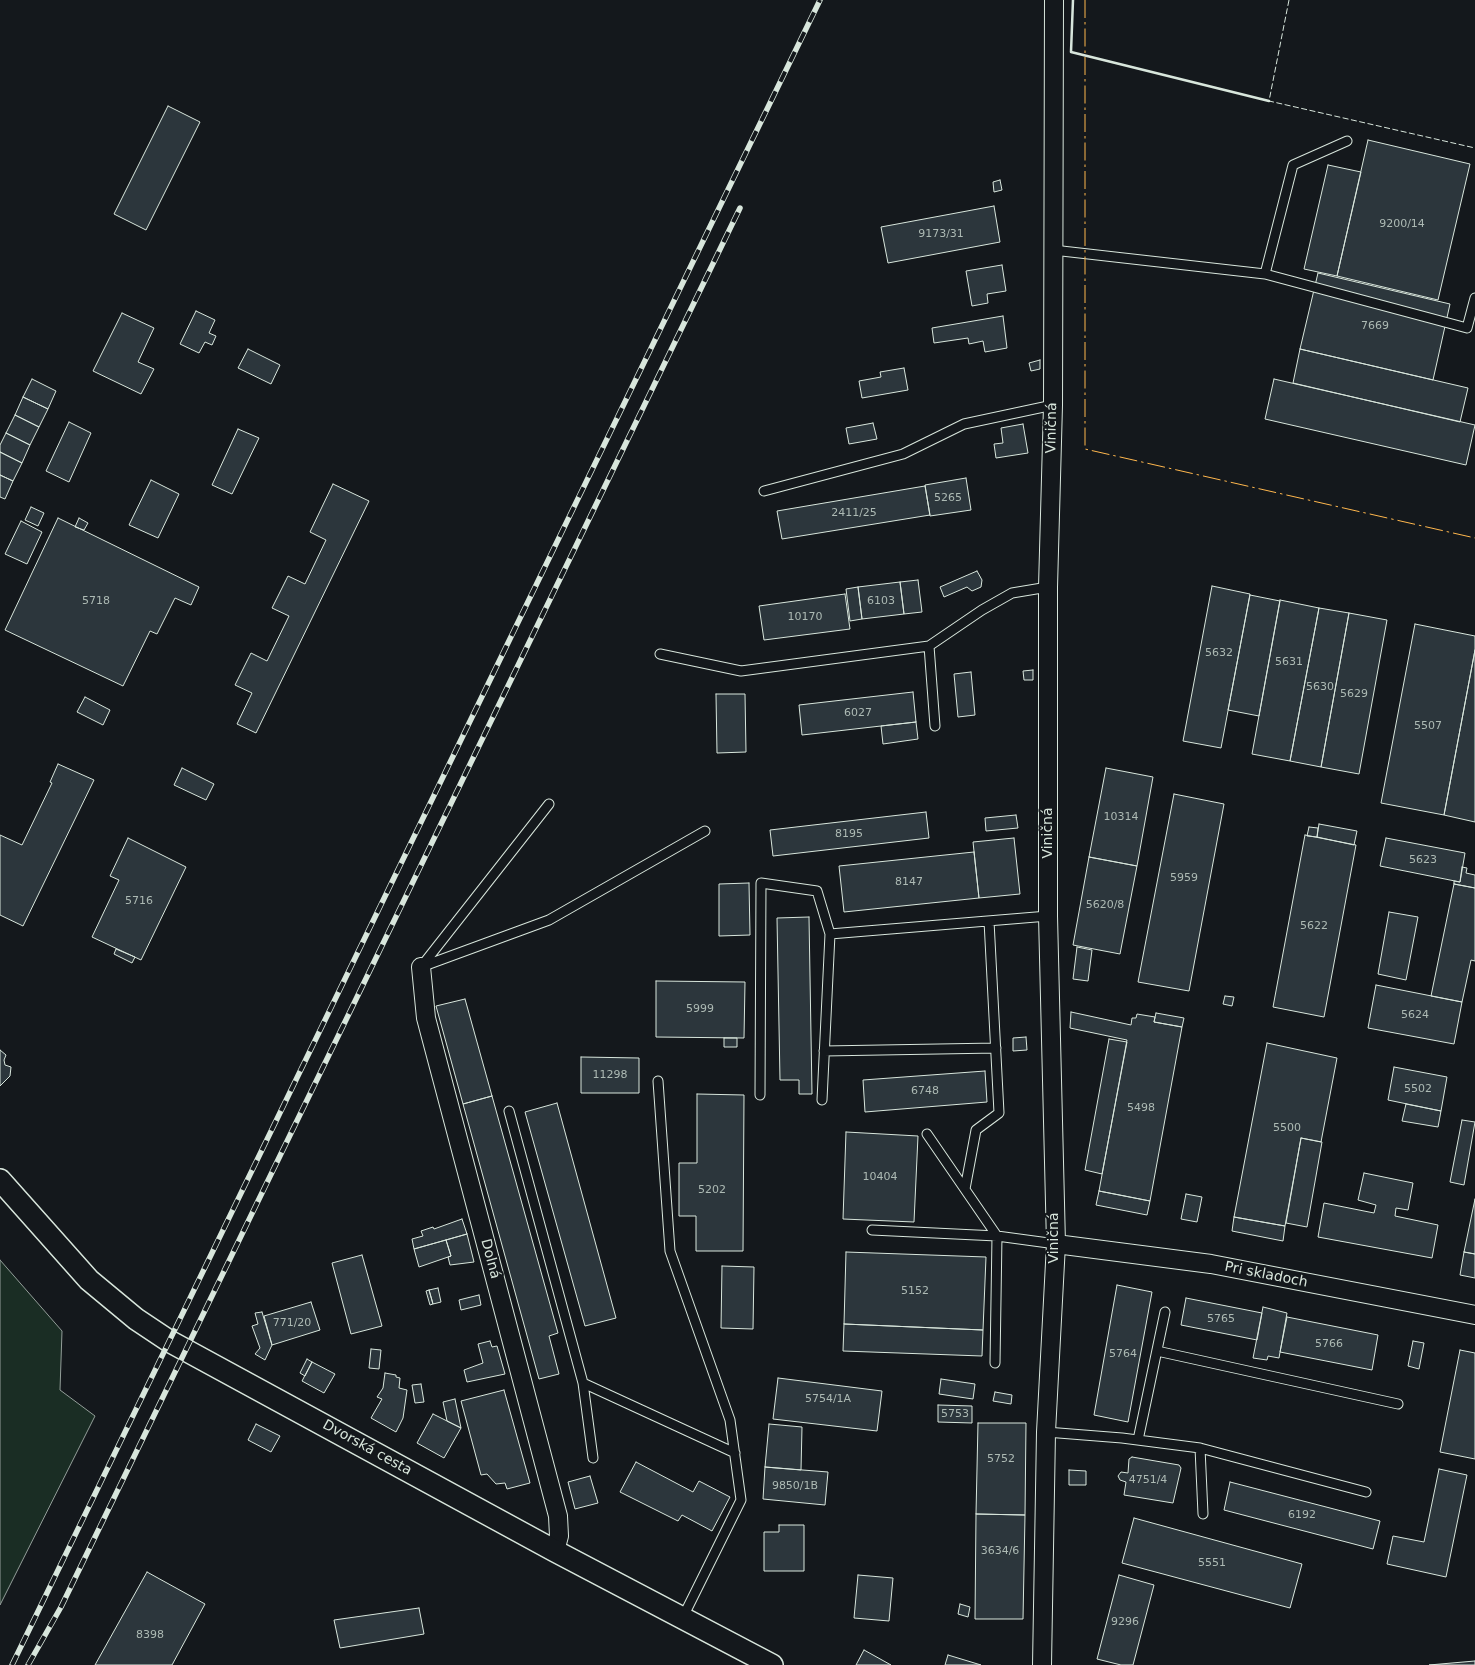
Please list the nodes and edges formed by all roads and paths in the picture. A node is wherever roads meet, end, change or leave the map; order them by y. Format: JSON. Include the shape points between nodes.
{"nodes":[{"id":1,"x":1054,"y":0,"type":"edge"},
{"id":2,"x":1347,"y":141,"type":"dead end"},
{"id":3,"x":1053,"y":250,"type":"junction"},
{"id":4,"x":1265,"y":274,"type":"junction"},
{"id":5,"x":1475,"y":298,"type":"edge"},
{"id":6,"x":1053,"y":404,"type":"junction"},
{"id":7,"x":764,"y":491,"type":"dead end"},
{"id":8,"x":1048,"y":587,"type":"junction"},
{"id":9,"x":929,"y":646,"type":"junction"},
{"id":10,"x":660,"y":654,"type":"dead end"},
{"id":11,"x":935,"y":726,"type":"dead end"},
{"id":12,"x":549,"y":804,"type":"dead end"},
{"id":13,"x":705,"y":831,"type":"dead end"},
{"id":14,"x":1048,"y":916,"type":"junction"},
{"id":15,"x":989,"y":920,"type":"junction"},
{"id":16,"x":830,"y":934,"type":"junction"},
{"id":17,"x":421,"y":967,"type":"junction"},
{"id":18,"x":996,"y":1048,"type":"junction"},
{"id":19,"x":824,"y":1051,"type":"junction"},
{"id":20,"x":658,"y":1081,"type":"dead end"},
{"id":21,"x":760,"y":1095,"type":"dead end"},
{"id":22,"x":822,"y":1100,"type":"dead end"},
{"id":23,"x":509,"y":1110,"type":"dead end"},
{"id":24,"x":927,"y":1134,"type":"dead end"},
{"id":25,"x":0,"y":1180,"type":"edge"},
{"id":26,"x":965,"y":1189,"type":"junction"},
{"id":27,"x":872,"y":1230,"type":"dead end"},
{"id":28,"x":997,"y":1236,"type":"junction"},
{"id":29,"x":1056,"y":1244,"type":"junction"},
{"id":30,"x":1165,"y":1312,"type":"dead end"},
{"id":31,"x":1475,"y":1315,"type":"edge"},
{"id":32,"x":1157,"y":1351,"type":"junction"},
{"id":33,"x":995,"y":1363,"type":"dead end"},
{"id":34,"x":583,"y":1383,"type":"junction"},
{"id":35,"x":1398,"y":1404,"type":"dead end"},
{"id":36,"x":1046,"y":1432,"type":"junction"},
{"id":37,"x":1138,"y":1440,"type":"junction"},
{"id":38,"x":1200,"y":1448,"type":"junction"},
{"id":39,"x":735,"y":1453,"type":"junction"},
{"id":40,"x":593,"y":1458,"type":"dead end"},
{"id":41,"x":1366,"y":1492,"type":"dead end"},
{"id":42,"x":1203,"y":1514,"type":"dead end"},
{"id":43,"x":555,"y":1551,"type":"junction"},
{"id":44,"x":682,"y":1618,"type":"junction"},
{"id":45,"x":772,"y":1665,"type":"edge"},
{"id":46,"x":1042,"y":1665,"type":"edge"}],
"edges":[{"from":1,"to":3,"type":"street","name":"Viničná"},
{"from":2,"to":4,"type":"lane","via":[[1293,165]]},
{"from":3,"to":4,"type":"lane"},
{"from":3,"to":6,"type":"street","name":"Viničná"},
{"from":4,"to":5,"type":"lane","via":[[1467,328]]},
{"from":6,"to":7,"type":"lane","via":[[964,424],[903,454]]},
{"from":6,"to":8,"type":"street","name":"Viničná"},
{"from":8,"to":9,"type":"lane","via":[[1012,593]]},
{"from":8,"to":14,"type":"street","name":"Viničná"},
{"from":9,"to":10,"type":"lane","via":[[741,671]]},
{"from":9,"to":11,"type":"lane"},
{"from":12,"to":17,"type":"lane"},
{"from":13,"to":17,"type":"lane","via":[[549,920]]},
{"from":14,"to":15,"type":"lane"},
{"from":14,"to":29,"type":"street","name":"Viničná"},
{"from":15,"to":16,"type":"lane"},
{"from":15,"to":18,"type":"lane"},
{"from":16,"to":19,"type":"lane"},
{"from":16,"to":21,"type":"lane","via":[[817,891],[761,883]]},
{"from":17,"to":43,"type":"street","name":"Dolná","via":[[426,1018],[558,1516],[559,1536]]},
{"from":18,"to":19,"type":"lane"},
{"from":18,"to":26,"type":"lane","via":[[999,1113],[976,1130]]},
{"from":19,"to":22,"type":"lane"},
{"from":20,"to":39,"type":"lane","via":[[670,1251],[730,1420]]},
{"from":23,"to":34,"type":"lane"},
{"from":24,"to":26,"type":"lane"},
{"from":25,"to":43,"type":"street","name":"Dvorská cesta","via":[[89,1280],[136,1319],[186,1350]]},
{"from":26,"to":28,"type":"lane"},
{"from":27,"to":28,"type":"lane"},
{"from":28,"to":29,"type":"lane"},
{"from":28,"to":33,"type":"lane"},
{"from":29,"to":31,"type":"street","name":"Pri skladoch","via":[[1211,1264]]},
{"from":29,"to":36,"type":"street","name":"Viničná"},
{"from":30,"to":32,"type":"lane"},
{"from":32,"to":35,"type":"lane"},
{"from":32,"to":37,"type":"lane"},
{"from":34,"to":39,"type":"lane"},
{"from":34,"to":40,"type":"lane"},
{"from":36,"to":37,"type":"lane"},
{"from":36,"to":46,"type":"street","name":"Viničná"},
{"from":37,"to":38,"type":"lane"},
{"from":38,"to":41,"type":"lane"},
{"from":38,"to":42,"type":"lane"},
{"from":39,"to":44,"type":"lane","via":[[741,1500]]},
{"from":43,"to":44,"type":"street","name":"Dvorská cesta"},
{"from":44,"to":45,"type":"street","name":"Dvorská cesta"}]}
